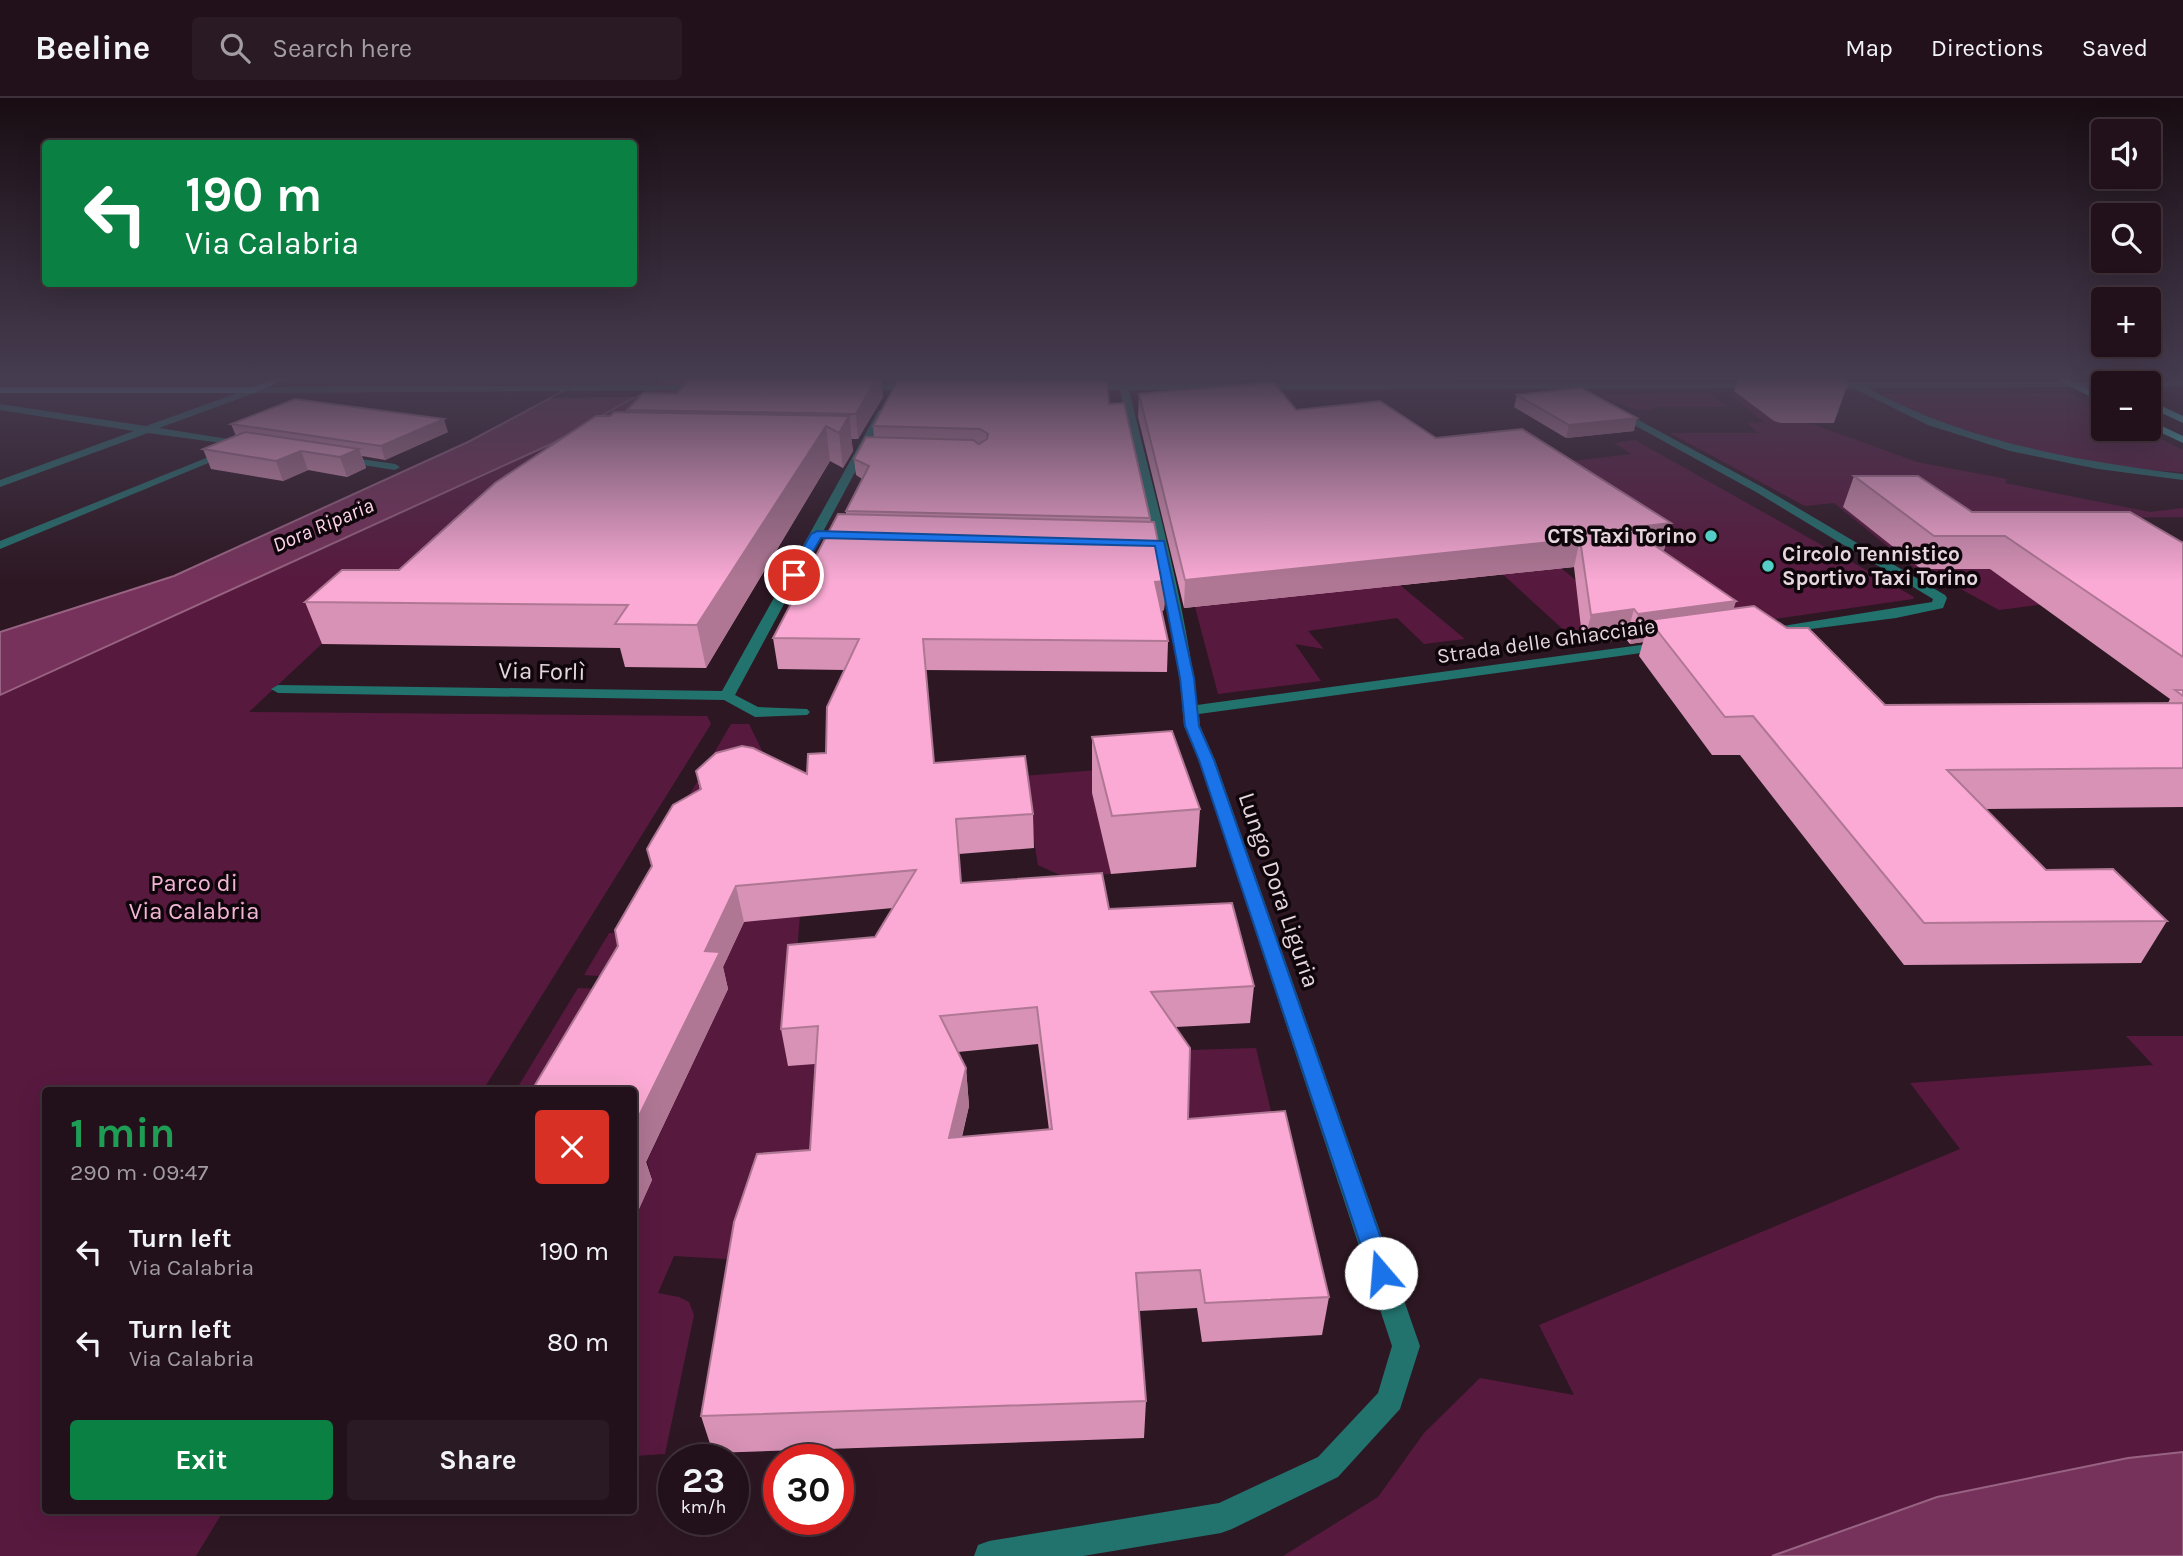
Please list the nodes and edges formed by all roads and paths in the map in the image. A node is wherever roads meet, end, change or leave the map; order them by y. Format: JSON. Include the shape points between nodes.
{"nodes":[{"id":1,"x":107,"y":444,"type":"edge"},
{"id":2,"x":241,"y":444,"type":"edge"},
{"id":3,"x":848,"y":444,"type":"edge"},
{"id":4,"x":869,"y":444,"type":"edge"},
{"id":5,"x":1135,"y":444,"type":"edge"},
{"id":6,"x":1676,"y":444,"type":"edge"},
{"id":7,"x":1997,"y":444,"type":"edge"},
{"id":8,"x":246,"y":445,"type":"junction"},
{"id":9,"x":260,"y":447,"type":"edge"},
{"id":10,"x":868,"y":447,"type":"junction"},
{"id":11,"x":328,"y":457,"type":"edge"},
{"id":12,"x":396,"y":467,"type":"dead end"},
{"id":13,"x":2183,"y":477,"type":"edge"},
{"id":14,"x":0,"y":484,"type":"edge"},
{"id":15,"x":817,"y":534,"type":"junction"},
{"id":16,"x":831,"y":534,"type":"edge"},
{"id":17,"x":0,"y":545,"type":"edge"},
{"id":18,"x":1758,"y":633,"type":"edge"},
{"id":19,"x":1675,"y":645,"type":"edge"},
{"id":20,"x":278,"y":689,"type":"dead end"},
{"id":21,"x":727,"y":696,"type":"junction"},
{"id":22,"x":1190,"y":711,"type":"junction"},
{"id":23,"x":802,"y":712,"type":"dead end"},
{"id":24,"x":989,"y":1556,"type":"edge"}],
"edges":[{"from":1,"to":14,"type":"street"},
{"from":2,"to":8,"type":"street"},
{"from":3,"to":10,"type":"street"},
{"from":4,"to":10,"type":"street"},
{"from":5,"to":22,"type":"street","name":"Lungo Dora Liguria","via":[[1153,543],[1187,678]]},
{"from":6,"to":18,"type":"street","via":[[1940,598],[1938,605],[1896,614]]},
{"from":7,"to":13,"type":"street"},
{"from":8,"to":9,"type":"street"},
{"from":8,"to":17,"type":"street"},
{"from":10,"to":15,"type":"street"},
{"from":11,"to":12,"type":"street"},
{"from":15,"to":16,"type":"street"},
{"from":15,"to":21,"type":"street"},
{"from":19,"to":22,"type":"street","name":"Strada delle Ghiacciaie"},
{"from":20,"to":21,"type":"street","name":"Via Forlì"},
{"from":21,"to":23,"type":"street","name":"Via Forlì","via":[[755,712]]},
{"from":22,"to":24,"type":"street","name":"Lungo Dora Liguria","via":[[1406,1346],[1390,1401],[1328,1466],[1221,1518]]}]}
